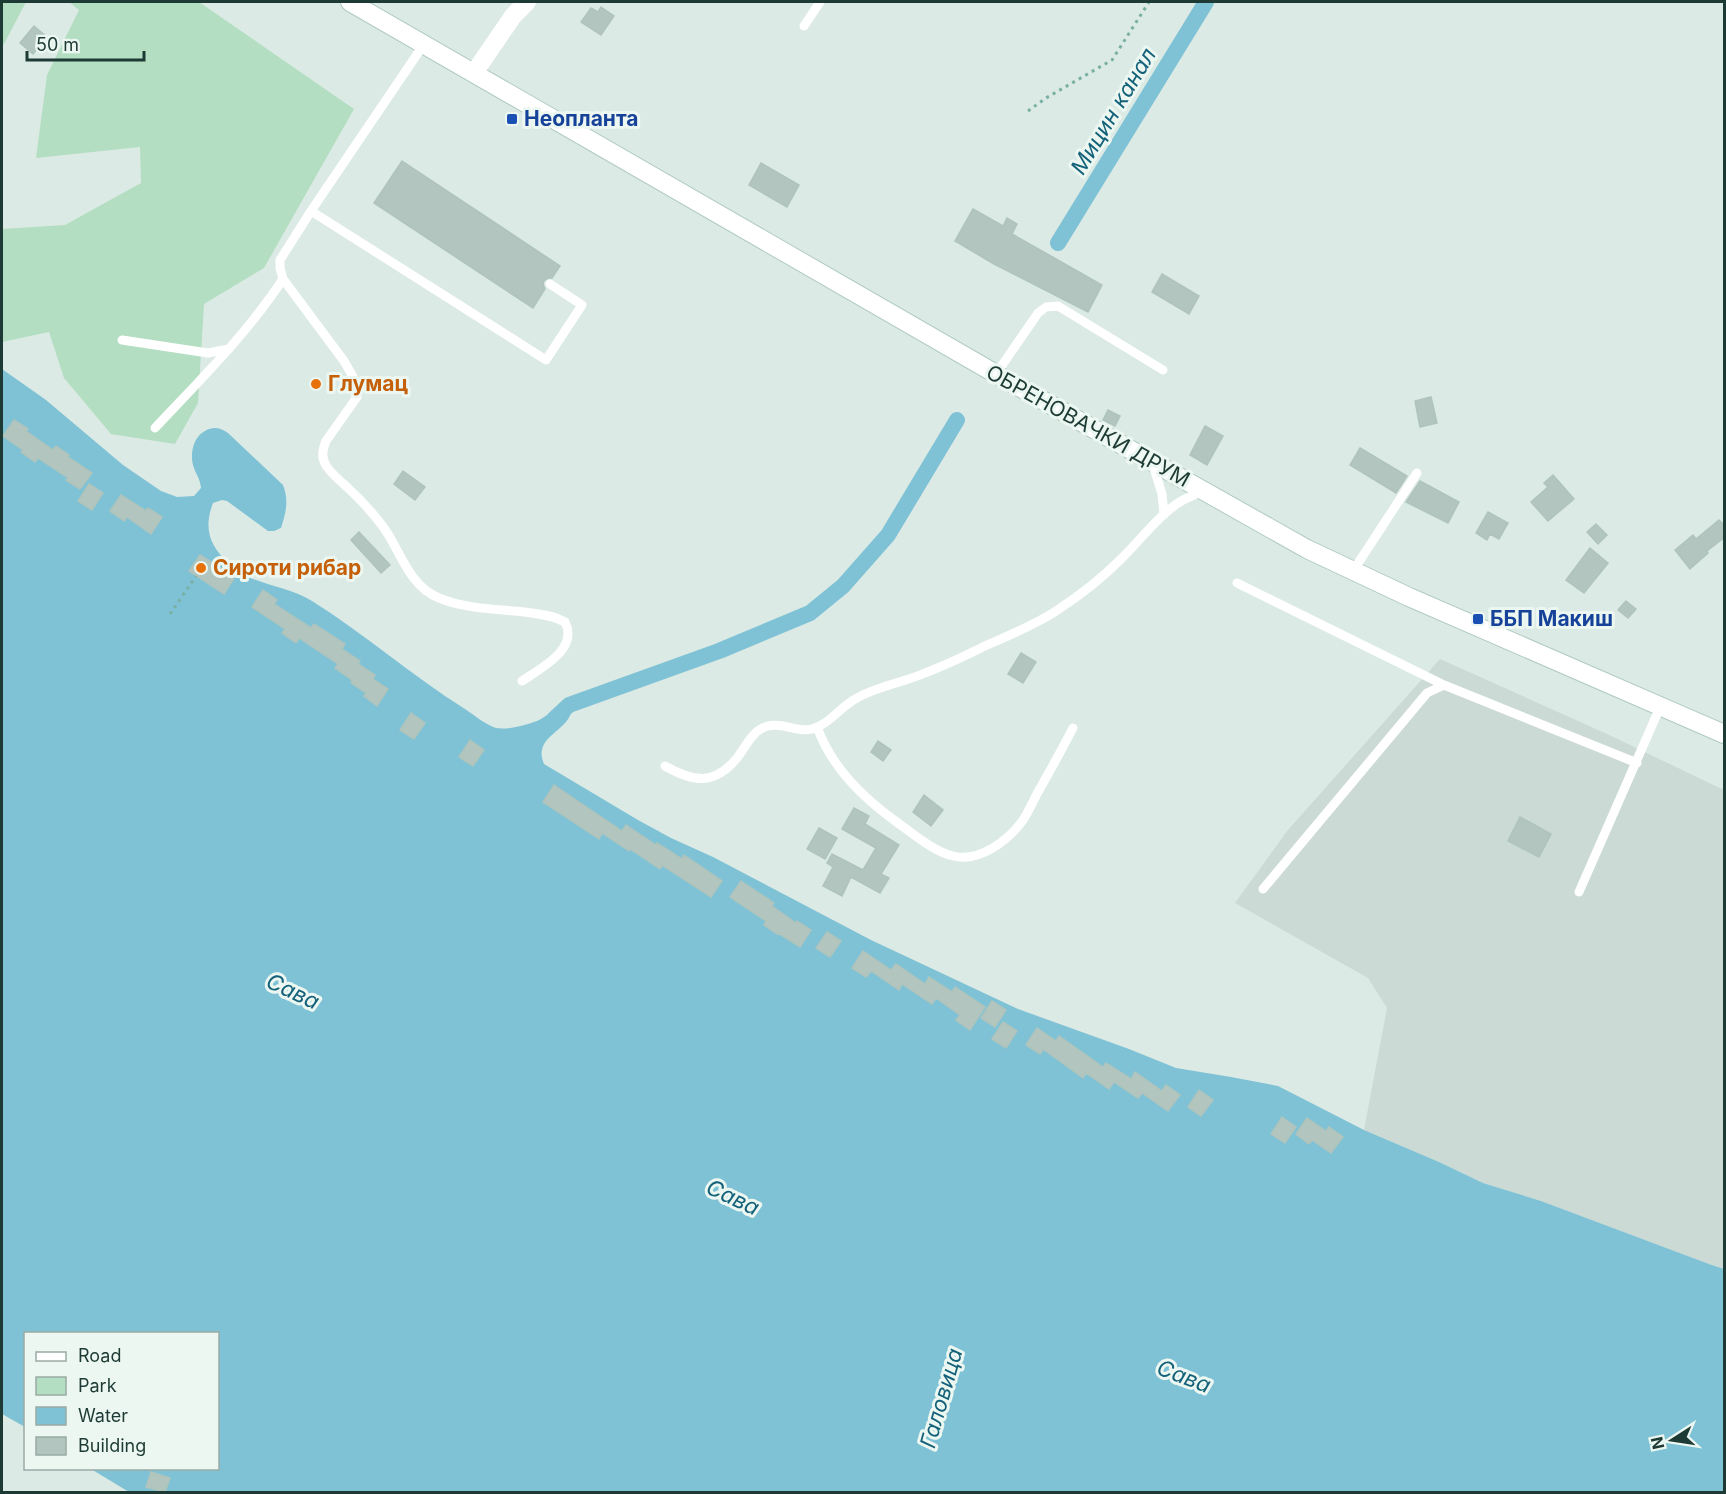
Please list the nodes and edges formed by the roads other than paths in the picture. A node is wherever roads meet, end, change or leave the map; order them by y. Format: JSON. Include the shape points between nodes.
{"nodes":[{"id":1,"x":350,"y":2,"type":"edge"},
{"id":2,"x":527,"y":2,"type":"edge"},
{"id":3,"x":820,"y":2,"type":"edge"},
{"id":4,"x":804,"y":26,"type":"dead end"},
{"id":5,"x":424,"y":44,"type":"junction"},
{"id":6,"x":474,"y":73,"type":"junction"},
{"id":7,"x":311,"y":211,"type":"junction"},
{"id":8,"x":283,"y":279,"type":"junction"},
{"id":9,"x":550,"y":284,"type":"dead end"},
{"id":10,"x":122,"y":340,"type":"dead end"},
{"id":11,"x":230,"y":349,"type":"junction"},
{"id":12,"x":1163,"y":370,"type":"dead end"},
{"id":13,"x":996,"y":374,"type":"junction"},
{"id":14,"x":155,"y":428,"type":"dead end"},
{"id":15,"x":1153,"y":463,"type":"junction"},
{"id":16,"x":1417,"y":473,"type":"dead end"},
{"id":17,"x":1203,"y":491,"type":"junction"},
{"id":18,"x":1164,"y":515,"type":"junction"},
{"id":19,"x":1353,"y":571,"type":"junction"},
{"id":20,"x":1237,"y":583,"type":"dead end"},
{"id":21,"x":522,"y":681,"type":"dead end"},
{"id":22,"x":1444,"y":685,"type":"junction"},
{"id":23,"x":1661,"y":705,"type":"junction"},
{"id":24,"x":817,"y":727,"type":"junction"},
{"id":25,"x":1073,"y":728,"type":"dead end"},
{"id":26,"x":1725,"y":734,"type":"edge"},
{"id":27,"x":1637,"y":763,"type":"junction"},
{"id":28,"x":665,"y":766,"type":"dead end"},
{"id":29,"x":1263,"y":889,"type":"dead end"},
{"id":30,"x":1579,"y":892,"type":"dead end"}],
"edges":[{"from":1,"to":5,"type":"street","name":"ОБРЕНОВАЧКИ ДРУМ"},
{"from":2,"to":6,"type":"street"},
{"from":3,"to":4,"type":"lane"},
{"from":5,"to":6,"type":"street","name":"ОБРЕНОВАЧКИ ДРУМ"},
{"from":5,"to":7,"type":"lane"},
{"from":6,"to":13,"type":"street","name":"ОБРЕНОВАЧКИ ДРУМ"},
{"from":7,"to":8,"type":"lane","via":[[280,260]]},
{"from":7,"to":9,"type":"lane","via":[[546,360],[582,305]]},
{"from":8,"to":11,"type":"lane"},
{"from":8,"to":21,"type":"lane","via":[[356,382],[357,397],[326,441],[323,458],[384,528],[410,574],[425,591],[458,605],[534,613],[565,622],[569,632],[565,647]]},
{"from":10,"to":11,"type":"lane","via":[[208,353]]},
{"from":11,"to":14,"type":"lane"},
{"from":12,"to":13,"type":"lane","via":[[1058,306],[1046,307],[1038,313]]},
{"from":13,"to":15,"type":"street","name":"ОБРЕНОВАЧКИ ДРУМ"},
{"from":15,"to":17,"type":"street","name":"ОБРЕНОВАЧКИ ДРУМ"},
{"from":15,"to":18,"type":"lane"},
{"from":16,"to":19,"type":"lane"},
{"from":17,"to":18,"type":"lane","via":[[1180,501]]},
{"from":17,"to":19,"type":"street","name":"ОБРЕНОВАЧКИ ДРУМ"},
{"from":18,"to":24,"type":"lane","via":[[1119,561],[1055,612],[925,673],[856,698]]},
{"from":19,"to":23,"type":"street","name":"ОБРЕНОВАЧКИ ДРУМ"},
{"from":20,"to":22,"type":"lane"},
{"from":22,"to":27,"type":"lane"},
{"from":22,"to":29,"type":"lane","via":[[1427,693]]},
{"from":23,"to":26,"type":"street","name":"ОБРЕНОВАЧКИ ДРУМ"},
{"from":23,"to":27,"type":"lane"},
{"from":24,"to":25,"type":"lane","via":[[838,767],[867,800],[934,848],[964,857],[992,848],[1022,820]]},
{"from":24,"to":28,"type":"lane","via":[[811,730],[768,726],[757,731],[724,772],[709,778],[693,779]]},
{"from":27,"to":30,"type":"lane"}]}
